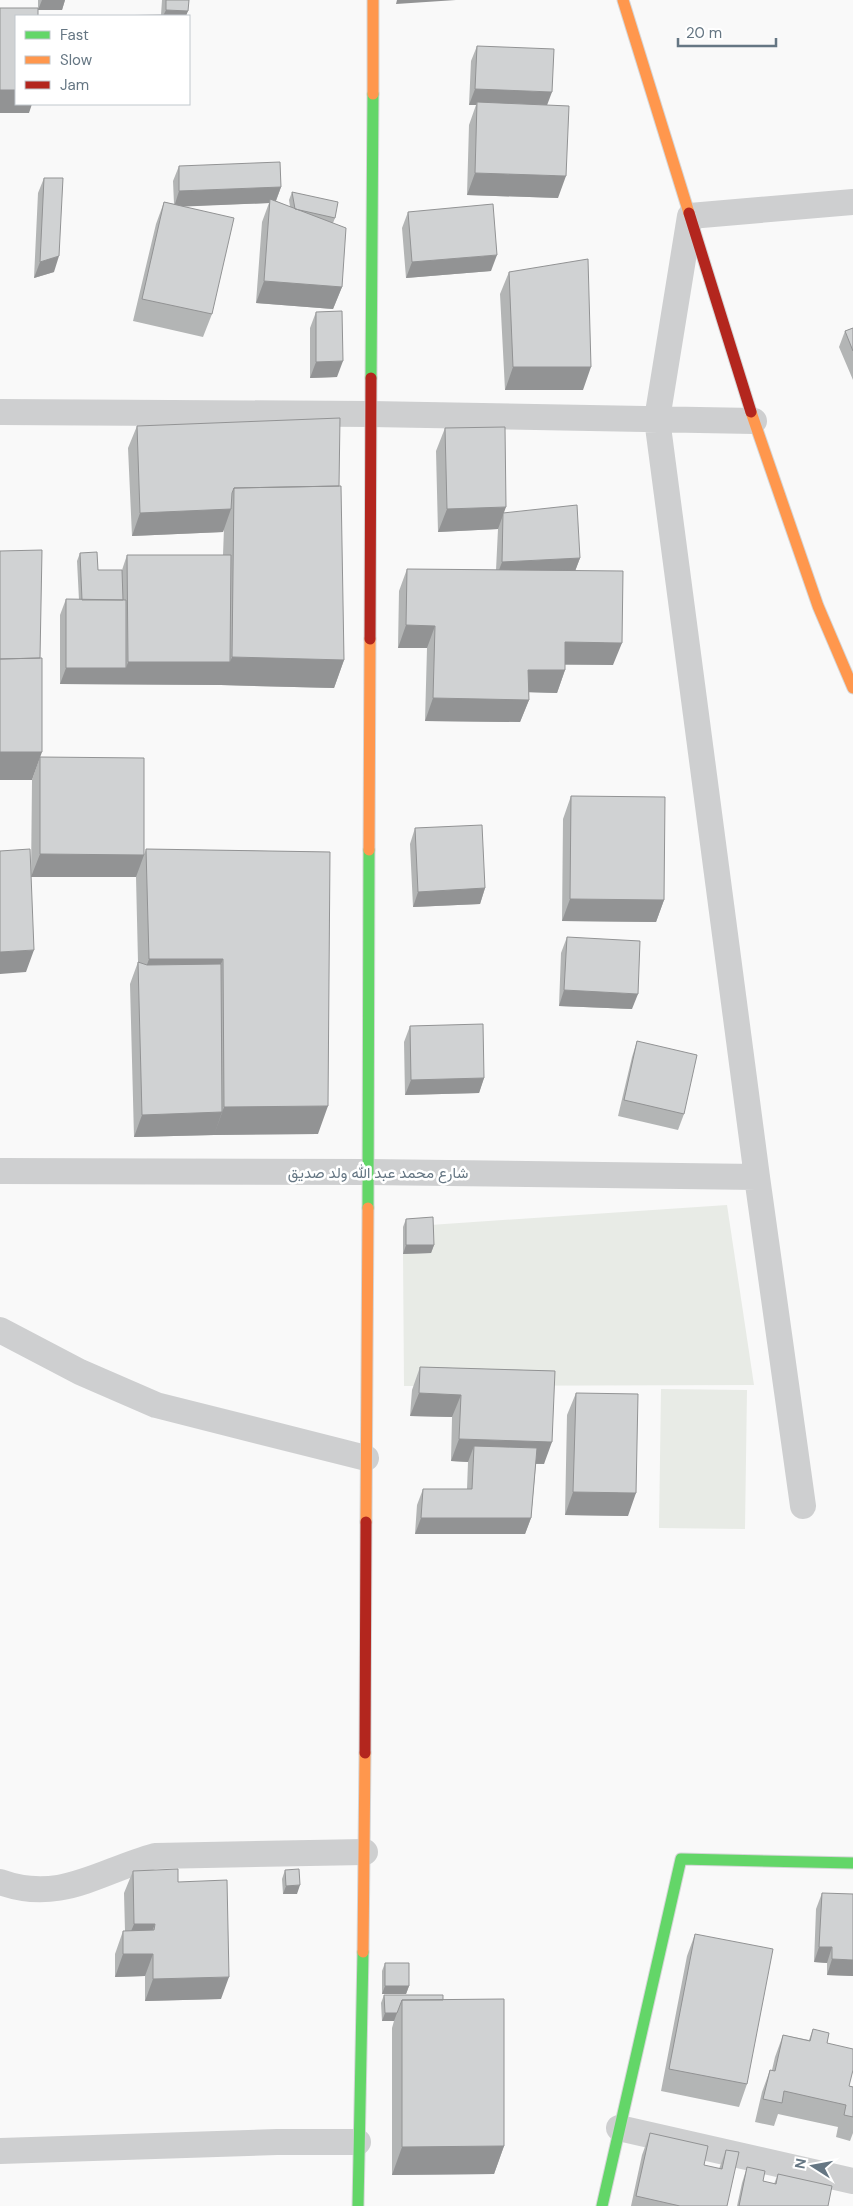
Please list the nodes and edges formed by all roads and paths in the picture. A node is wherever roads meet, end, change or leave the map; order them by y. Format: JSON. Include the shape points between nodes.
{"nodes":[{"id":1,"x":373,"y":0,"type":"edge"},
{"id":2,"x":623,"y":0,"type":"edge"},
{"id":3,"x":853,"y":202,"type":"edge"},
{"id":4,"x":690,"y":216,"type":"junction"},
{"id":5,"x":0,"y":412,"type":"edge"},
{"id":6,"x":371,"y":414,"type":"junction"},
{"id":7,"x":657,"y":419,"type":"junction"},
{"id":8,"x":754,"y":421,"type":"junction"},
{"id":9,"x":853,"y":688,"type":"edge"},
{"id":10,"x":0,"y":1171,"type":"edge"},
{"id":11,"x":368,"y":1172,"type":"junction"},
{"id":12,"x":757,"y":1177,"type":"junction"},
{"id":13,"x":0,"y":1330,"type":"edge"},
{"id":14,"x":366,"y":1458,"type":"junction"},
{"id":15,"x":802,"y":1506,"type":"dead end"},
{"id":16,"x":364,"y":1852,"type":"junction"},
{"id":17,"x":853,"y":1863,"type":"edge"},
{"id":18,"x":0,"y":1882,"type":"edge"},
{"id":19,"x":619,"y":2128,"type":"junction"},
{"id":20,"x":358,"y":2142,"type":"junction"},
{"id":21,"x":0,"y":2151,"type":"edge"},
{"id":22,"x":853,"y":2181,"type":"edge"},
{"id":23,"x":358,"y":2206,"type":"edge"},
{"id":24,"x":602,"y":2206,"type":"edge"}],
"edges":[{"from":1,"to":6,"type":"street"},
{"from":2,"to":4,"type":"street"},
{"from":3,"to":4,"type":"street"},
{"from":4,"to":7,"type":"street"},
{"from":4,"to":8,"type":"street"},
{"from":5,"to":6,"type":"street"},
{"from":6,"to":7,"type":"street"},
{"from":6,"to":11,"type":"street"},
{"from":7,"to":8,"type":"street"},
{"from":7,"to":12,"type":"street"},
{"from":8,"to":9,"type":"street","via":[[818,606]]},
{"from":10,"to":11,"type":"street","name":"شارع محمد عبد الله ولد صديق"},
{"from":11,"to":12,"type":"street","name":"شارع محمد عبد الله ولد صديق"},
{"from":11,"to":14,"type":"street"},
{"from":12,"to":15,"type":"street"},
{"from":13,"to":14,"type":"street","via":[[80,1372],[156,1405]]},
{"from":14,"to":16,"type":"street"},
{"from":16,"to":18,"type":"street","via":[[155,1856],[131,1862],[75,1886],[42,1890]]},
{"from":16,"to":20,"type":"street"},
{"from":17,"to":19,"type":"street","via":[[681,1858]]},
{"from":19,"to":22,"type":"street"},
{"from":19,"to":24,"type":"street"},
{"from":20,"to":21,"type":"street"},
{"from":20,"to":23,"type":"street"}]}
